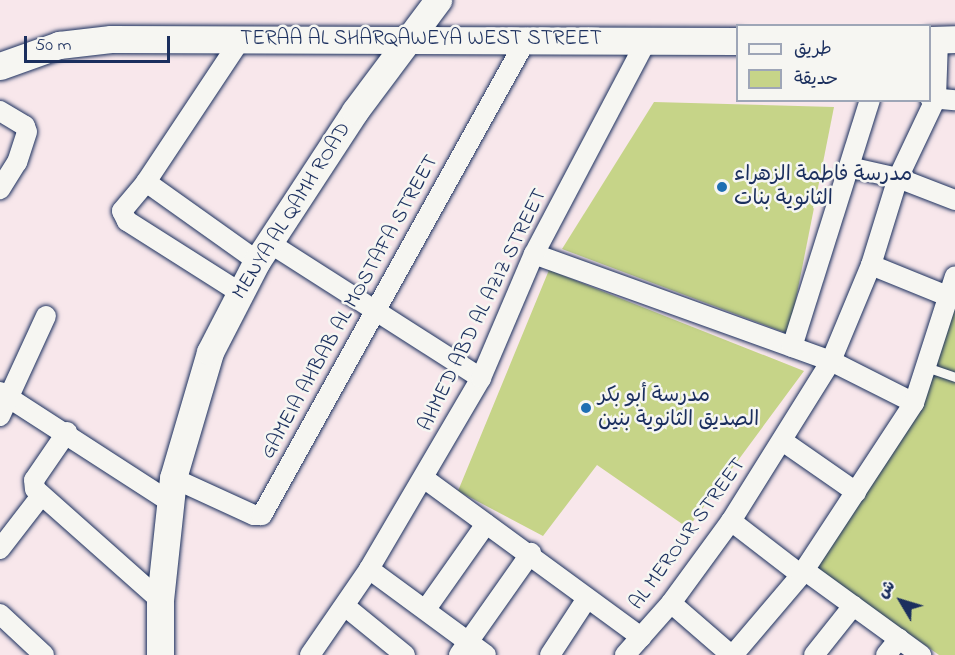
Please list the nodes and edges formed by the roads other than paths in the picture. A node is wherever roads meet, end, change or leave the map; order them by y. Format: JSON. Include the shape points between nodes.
{"nodes":[{"id":1,"x":432,"y":8,"type":"edge"},
{"id":2,"x":527,"y":38,"type":"junction"},
{"id":3,"x":241,"y":39,"type":"junction"},
{"id":4,"x":647,"y":40,"type":"junction"},
{"id":5,"x":941,"y":40,"type":"edge"},
{"id":6,"x":407,"y":41,"type":"junction"},
{"id":7,"x":736,"y":41,"type":"edge"},
{"id":8,"x":0,"y":66,"type":"edge"},
{"id":9,"x":940,"y":99,"type":"edge"},
{"id":10,"x":869,"y":102,"type":"edge"},
{"id":11,"x":0,"y":111,"type":"edge"},
{"id":12,"x":849,"y":167,"type":"junction"},
{"id":13,"x":898,"y":178,"type":"junction"},
{"id":14,"x":146,"y":182,"type":"junction"},
{"id":15,"x":0,"y":189,"type":"edge"},
{"id":16,"x":955,"y":200,"type":"edge"},
{"id":17,"x":263,"y":252,"type":"junction"},
{"id":18,"x":534,"y":254,"type":"junction"},
{"id":19,"x":871,"y":266,"type":"junction"},
{"id":20,"x":955,"y":276,"type":"edge"},
{"id":21,"x":239,"y":292,"type":"junction"},
{"id":22,"x":950,"y":297,"type":"junction"},
{"id":23,"x":375,"y":310,"type":"junction"},
{"id":24,"x":46,"y":316,"type":"dead end"},
{"id":25,"x":792,"y":347,"type":"junction"},
{"id":26,"x":831,"y":361,"type":"junction"},
{"id":27,"x":926,"y":367,"type":"junction"},
{"id":28,"x":955,"y":377,"type":"edge"},
{"id":29,"x":481,"y":378,"type":"junction"},
{"id":30,"x":4,"y":394,"type":"edge"},
{"id":31,"x":914,"y":403,"type":"junction"},
{"id":32,"x":0,"y":416,"type":"edge"},
{"id":33,"x":67,"y":432,"type":"junction"},
{"id":34,"x":783,"y":442,"type":"junction"},
{"id":35,"x":425,"y":479,"type":"junction"},
{"id":36,"x":172,"y":490,"type":"junction"},
{"id":37,"x":856,"y":492,"type":"junction"},
{"id":38,"x":41,"y":496,"type":"junction"},
{"id":39,"x":731,"y":521,"type":"junction"},
{"id":40,"x":486,"y":524,"type":"junction"},
{"id":41,"x":0,"y":549,"type":"edge"},
{"id":42,"x":531,"y":553,"type":"junction"},
{"id":43,"x":369,"y":569,"type":"junction"},
{"id":44,"x":803,"y":573,"type":"junction"},
{"id":45,"x":160,"y":600,"type":"junction"},
{"id":46,"x":586,"y":600,"type":"junction"},
{"id":47,"x":671,"y":603,"type":"junction"},
{"id":48,"x":853,"y":606,"type":"junction"},
{"id":49,"x":346,"y":607,"type":"junction"},
{"id":50,"x":426,"y":609,"type":"junction"},
{"id":51,"x":0,"y":614,"type":"edge"},
{"id":52,"x":641,"y":637,"type":"junction"},
{"id":53,"x":899,"y":639,"type":"junction"},
{"id":54,"x":464,"y":648,"type":"edge"},
{"id":55,"x":317,"y":652,"type":"edge"},
{"id":56,"x":736,"y":654,"type":"edge"},
{"id":57,"x":44,"y":655,"type":"edge"},
{"id":58,"x":160,"y":655,"type":"edge"},
{"id":59,"x":405,"y":655,"type":"edge"},
{"id":60,"x":486,"y":655,"type":"edge"},
{"id":61,"x":550,"y":655,"type":"edge"},
{"id":62,"x":625,"y":655,"type":"edge"},
{"id":63,"x":814,"y":655,"type":"edge"},
{"id":64,"x":886,"y":655,"type":"edge"},
{"id":65,"x":921,"y":655,"type":"edge"}],
"edges":[{"from":1,"to":6,"type":"street","name":"MENYA AL QAMH ROAD"},
{"from":2,"to":4,"type":"street","name":"TERAA AL SHARQAWEYA WEST STREET"},
{"from":2,"to":6,"type":"street","name":"TERAA AL SHARQAWEYA WEST STREET"},
{"from":2,"to":23,"type":"street","name":"GAMEIA AHBAB AL MOSTAFA STREET"},
{"from":3,"to":6,"type":"street","name":"TERAA AL SHARQAWEYA WEST STREET"},
{"from":3,"to":8,"type":"street","name":"TERAA AL SHARQAWEYA WEST STREET","via":[[111,39],[69,44]]},
{"from":3,"to":14,"type":"street"},
{"from":4,"to":7,"type":"street","name":"TERAA AL SHARQAWEYA WEST STREET"},
{"from":4,"to":18,"type":"street","name":"AHMED ABD AL AZIZ STREET"},
{"from":5,"to":9,"type":"street","name":"AL MEROUR STREET"},
{"from":6,"to":17,"type":"street","name":"MENYA AL QAMH ROAD","via":[[355,111]]},
{"from":9,"to":13,"type":"street","name":"AL MEROUR STREET"},
{"from":10,"to":12,"type":"street"},
{"from":11,"to":15,"type":"street","via":[[25,126],[27,132]]},
{"from":12,"to":13,"type":"street"},
{"from":12,"to":25,"type":"street"},
{"from":13,"to":16,"type":"street"},
{"from":13,"to":19,"type":"street","name":"AL MEROUR STREET"},
{"from":14,"to":17,"type":"street"},
{"from":14,"to":21,"type":"street","via":[[122,211],[123,218]]},
{"from":17,"to":21,"type":"street","name":"MENYA AL QAMH ROAD"},
{"from":17,"to":23,"type":"street"},
{"from":18,"to":25,"type":"street"},
{"from":18,"to":29,"type":"street","name":"AHMED ABD AL AZIZ STREET"},
{"from":19,"to":22,"type":"street"},
{"from":19,"to":26,"type":"street","name":"AL MEROUR STREET"},
{"from":20,"to":22,"type":"street"},
{"from":21,"to":36,"type":"street","name":"MENYA AL QAMH ROAD","via":[[210,352]]},
{"from":22,"to":27,"type":"street"},
{"from":23,"to":29,"type":"street"},
{"from":23,"to":36,"type":"street","name":"GAMEIA AHBAB AL MOSTAFA STREET","via":[[262,515]]},
{"from":24,"to":30,"type":"street"},
{"from":25,"to":26,"type":"street"},
{"from":26,"to":31,"type":"street"},
{"from":26,"to":34,"type":"street","name":"AL MEROUR STREET"},
{"from":27,"to":28,"type":"lane"},
{"from":27,"to":31,"type":"street"},
{"from":29,"to":35,"type":"street","name":"AHMED ABD AL AZIZ STREET"},
{"from":30,"to":32,"type":"street"},
{"from":30,"to":33,"type":"street"},
{"from":31,"to":37,"type":"street"},
{"from":33,"to":36,"type":"street"},
{"from":33,"to":38,"type":"street","via":[[34,480]]},
{"from":34,"to":37,"type":"street"},
{"from":34,"to":39,"type":"street","name":"AL MEROUR STREET"},
{"from":35,"to":40,"type":"street"},
{"from":35,"to":43,"type":"street","name":"AHMED ABD AL AZIZ STREET"},
{"from":36,"to":45,"type":"street","name":"MENYA AL QAMH ROAD"},
{"from":37,"to":44,"type":"street"},
{"from":38,"to":41,"type":"street"},
{"from":38,"to":45,"type":"street"},
{"from":39,"to":44,"type":"street"},
{"from":39,"to":47,"type":"street","name":"AL MEROUR STREET"},
{"from":40,"to":42,"type":"street"},
{"from":40,"to":50,"type":"street"},
{"from":42,"to":46,"type":"street"},
{"from":42,"to":54,"type":"street"},
{"from":43,"to":49,"type":"street","name":"AHMED ABD AL AZIZ STREET"},
{"from":43,"to":50,"type":"street"},
{"from":44,"to":48,"type":"street"},
{"from":44,"to":56,"type":"street"},
{"from":45,"to":58,"type":"street","name":"MENYA AL QAMH ROAD"},
{"from":46,"to":52,"type":"street"},
{"from":46,"to":61,"type":"street"},
{"from":47,"to":52,"type":"street","name":"AL MEROUR STREET"},
{"from":47,"to":56,"type":"street"},
{"from":48,"to":53,"type":"street"},
{"from":48,"to":63,"type":"street"},
{"from":49,"to":55,"type":"street","name":"AHMED ABD AL AZIZ STREET"},
{"from":49,"to":59,"type":"street"},
{"from":50,"to":54,"type":"street"},
{"from":51,"to":57,"type":"street"},
{"from":52,"to":62,"type":"street","name":"AL MEROUR STREET"},
{"from":53,"to":64,"type":"street"},
{"from":53,"to":65,"type":"street"},
{"from":54,"to":60,"type":"street"}]}
